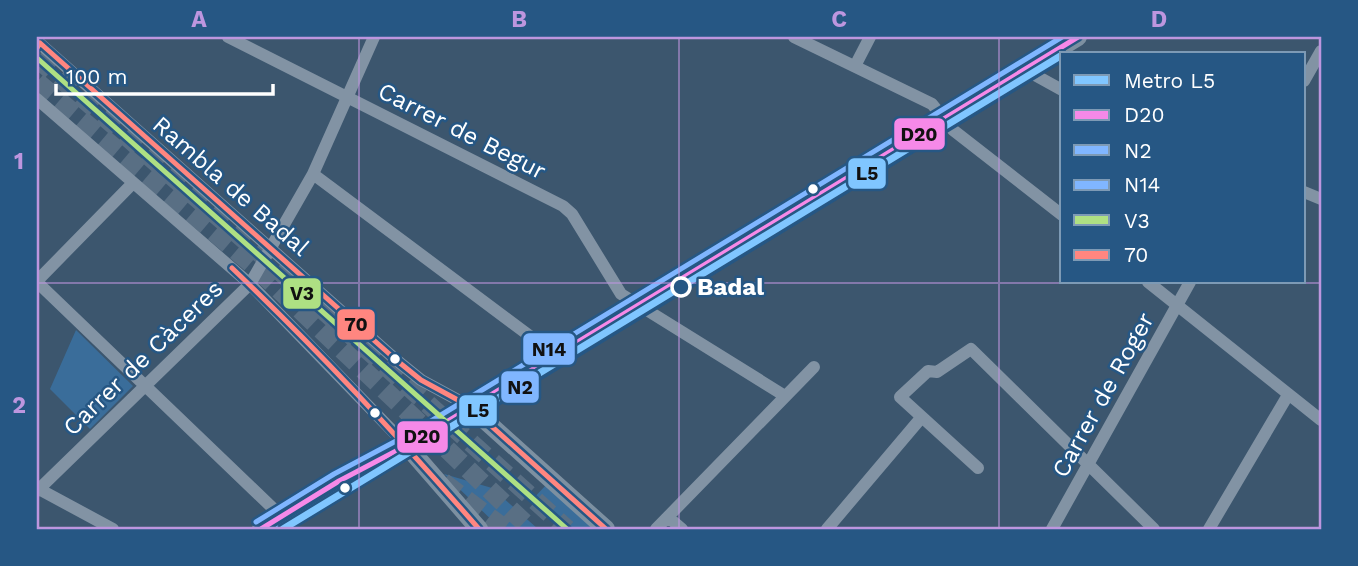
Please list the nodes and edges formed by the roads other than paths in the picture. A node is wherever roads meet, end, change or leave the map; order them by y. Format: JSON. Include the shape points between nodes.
{"nodes":[{"id":1,"x":228,"y":37,"type":"edge"},
{"id":2,"x":374,"y":37,"type":"edge"},
{"id":3,"x":794,"y":37,"type":"edge"},
{"id":4,"x":870,"y":37,"type":"edge"},
{"id":5,"x":1078,"y":37,"type":"edge"},
{"id":6,"x":39,"y":42,"type":"edge"},
{"id":7,"x":1321,"y":51,"type":"edge"},
{"id":8,"x":855,"y":66,"type":"junction"},
{"id":9,"x":1024,"y":69,"type":"junction"},
{"id":10,"x":1306,"y":77,"type":"edge"},
{"id":11,"x":1060,"y":89,"type":"edge"},
{"id":12,"x":346,"y":96,"type":"junction"},
{"id":13,"x":37,"y":99,"type":"edge"},
{"id":14,"x":942,"y":119,"type":"junction"},
{"id":15,"x":313,"y":174,"type":"junction"},
{"id":16,"x":134,"y":183,"type":"junction"},
{"id":17,"x":1060,"y":213,"type":"edge"},
{"id":18,"x":272,"y":250,"type":"junction"},
{"id":19,"x":37,"y":282,"type":"edge"},
{"id":20,"x":250,"y":284,"type":"junction"},
{"id":21,"x":1151,"y":284,"type":"edge"},
{"id":22,"x":1189,"y":284,"type":"edge"},
{"id":23,"x":1177,"y":304,"type":"junction"},
{"id":24,"x":638,"y":305,"type":"junction"},
{"id":25,"x":554,"y":355,"type":"junction"},
{"id":26,"x":814,"y":368,"type":"dead end"},
{"id":27,"x":146,"y":385,"type":"junction"},
{"id":28,"x":1288,"y":395,"type":"junction"},
{"id":29,"x":786,"y":396,"type":"junction"},
{"id":30,"x":470,"y":406,"type":"junction"},
{"id":31,"x":921,"y":418,"type":"junction"},
{"id":32,"x":1321,"y":420,"type":"edge"},
{"id":33,"x":407,"y":446,"type":"junction"},
{"id":34,"x":1088,"y":466,"type":"junction"},
{"id":35,"x":978,"y":468,"type":"dead end"},
{"id":36,"x":37,"y":489,"type":"edge"},
{"id":37,"x":282,"y":517,"type":"junction"},
{"id":38,"x":668,"y":517,"type":"junction"},
{"id":39,"x":113,"y":529,"type":"edge"},
{"id":40,"x":261,"y":529,"type":"edge"},
{"id":41,"x":478,"y":529,"type":"edge"},
{"id":42,"x":606,"y":529,"type":"edge"},
{"id":43,"x":656,"y":529,"type":"edge"},
{"id":44,"x":682,"y":529,"type":"edge"},
{"id":45,"x":827,"y":529,"type":"edge"},
{"id":46,"x":1052,"y":529,"type":"edge"},
{"id":47,"x":1154,"y":529,"type":"edge"},
{"id":48,"x":1209,"y":529,"type":"edge"}],
"edges":[{"from":1,"to":12,"type":"street","name":"Carrer de Begur"},
{"from":2,"to":12,"type":"street","name":"Carrer de Càceres"},
{"from":3,"to":8,"type":"street"},
{"from":4,"to":8,"type":"street"},
{"from":5,"to":9,"type":"street"},
{"from":6,"to":18,"type":"street","name":"Rambla de Badal"},
{"from":7,"to":10,"type":"street"},
{"from":8,"to":14,"type":"street","via":[[932,104]]},
{"from":9,"to":11,"type":"street"},
{"from":9,"to":14,"type":"street"},
{"from":12,"to":15,"type":"street","name":"Carrer de Càceres"},
{"from":12,"to":24,"type":"street","name":"Carrer de Begur","via":[[568,209],[621,294]]},
{"from":13,"to":16,"type":"street"},
{"from":14,"to":17,"type":"street"},
{"from":14,"to":24,"type":"street"},
{"from":15,"to":18,"type":"street","name":"Carrer de Càceres"},
{"from":15,"to":25,"type":"street"},
{"from":16,"to":19,"type":"street"},
{"from":16,"to":20,"type":"street"},
{"from":18,"to":20,"type":"street","name":"Carrer de Càceres"},
{"from":18,"to":30,"type":"street","name":"Rambla de Badal","via":[[421,380]]},
{"from":19,"to":27,"type":"street"},
{"from":20,"to":27,"type":"street","name":"Carrer de Càceres"},
{"from":20,"to":33,"type":"street"},
{"from":21,"to":23,"type":"street"},
{"from":22,"to":23,"type":"street","name":"Carrer de Roger"},
{"from":23,"to":28,"type":"street"},
{"from":23,"to":34,"type":"street","name":"Carrer de Roger"},
{"from":24,"to":25,"type":"street"},
{"from":24,"to":29,"type":"street","name":"Carrer de Begur"},
{"from":25,"to":30,"type":"street"},
{"from":26,"to":29,"type":"street"},
{"from":27,"to":36,"type":"street","name":"Carrer de Càceres"},
{"from":27,"to":37,"type":"street"},
{"from":28,"to":32,"type":"street"},
{"from":28,"to":48,"type":"street"},
{"from":29,"to":38,"type":"street"},
{"from":30,"to":33,"type":"street"},
{"from":30,"to":42,"type":"street"},
{"from":31,"to":34,"type":"street","via":[[900,397],[928,371],[937,372],[971,349]]},
{"from":31,"to":35,"type":"street"},
{"from":31,"to":45,"type":"street"},
{"from":33,"to":37,"type":"street"},
{"from":33,"to":41,"type":"street"},
{"from":34,"to":46,"type":"street","name":"Carrer de Roger"},
{"from":34,"to":47,"type":"street"},
{"from":36,"to":39,"type":"street"},
{"from":37,"to":40,"type":"street"},
{"from":38,"to":43,"type":"street"},
{"from":38,"to":44,"type":"street"}]}
